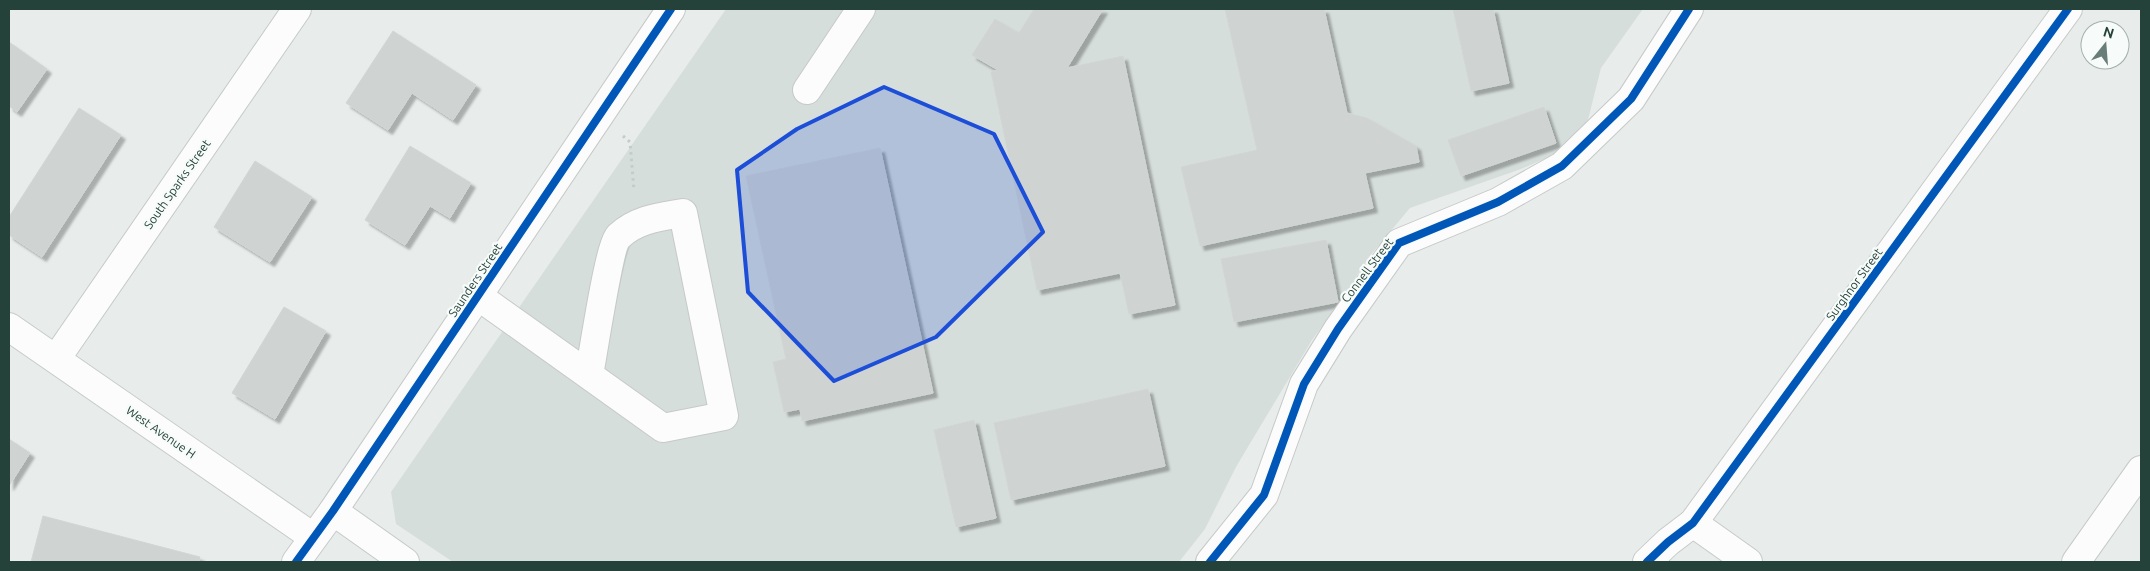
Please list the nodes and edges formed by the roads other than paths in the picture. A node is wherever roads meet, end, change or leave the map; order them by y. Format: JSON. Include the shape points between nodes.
{"nodes":[{"id":1,"x":297,"y":9,"type":"edge"},
{"id":2,"x":861,"y":9,"type":"edge"},
{"id":3,"x":1689,"y":9,"type":"edge"},
{"id":4,"x":2068,"y":9,"type":"edge"},
{"id":5,"x":663,"y":12,"type":"edge"},
{"id":6,"x":807,"y":90,"type":"dead end"},
{"id":7,"x":478,"y":296,"type":"junction"},
{"id":8,"x":9,"y":327,"type":"edge"},
{"id":9,"x":56,"y":360,"type":"junction"},
{"id":10,"x":589,"y":375,"type":"junction"},
{"id":11,"x":2141,"y":470,"type":"edge"},
{"id":12,"x":333,"y":512,"type":"junction"},
{"id":13,"x":1693,"y":523,"type":"junction"},
{"id":14,"x":313,"y":537,"type":"junction"},
{"id":15,"x":296,"y":562,"type":"edge"},
{"id":16,"x":406,"y":562,"type":"edge"},
{"id":17,"x":1210,"y":562,"type":"edge"},
{"id":18,"x":1647,"y":562,"type":"edge"},
{"id":19,"x":1748,"y":562,"type":"edge"},
{"id":20,"x":2076,"y":562,"type":"edge"}],
"edges":[{"from":1,"to":9,"type":"street","name":"South Sparks Street"},
{"from":2,"to":6,"type":"street"},
{"from":3,"to":17,"type":"street","name":"Connell Street","via":[[1631,99],[1562,166],[1498,202],[1399,243],[1338,329],[1304,384],[1264,495]]},
{"from":4,"to":13,"type":"street","name":"Surghnor Street"},
{"from":5,"to":7,"type":"street","name":"Saunders Street","via":[[597,119]]},
{"from":7,"to":10,"type":"street"},
{"from":7,"to":12,"type":"street","name":"Saunders Street"},
{"from":8,"to":9,"type":"street","name":"West Avenue H"},
{"from":9,"to":14,"type":"street","name":"West Avenue H"},
{"from":10,"to":10,"type":"street","via":[[663,428],[724,416],[683,213],[640,221],[617,237],[609,261]]},
{"from":11,"to":20,"type":"street"},
{"from":12,"to":14,"type":"street","name":"Saunders Street"},
{"from":12,"to":16,"type":"street"},
{"from":13,"to":18,"type":"street","name":"Surghnor Street"},
{"from":13,"to":19,"type":"street"},
{"from":14,"to":15,"type":"street","name":"Saunders Street"}]}
